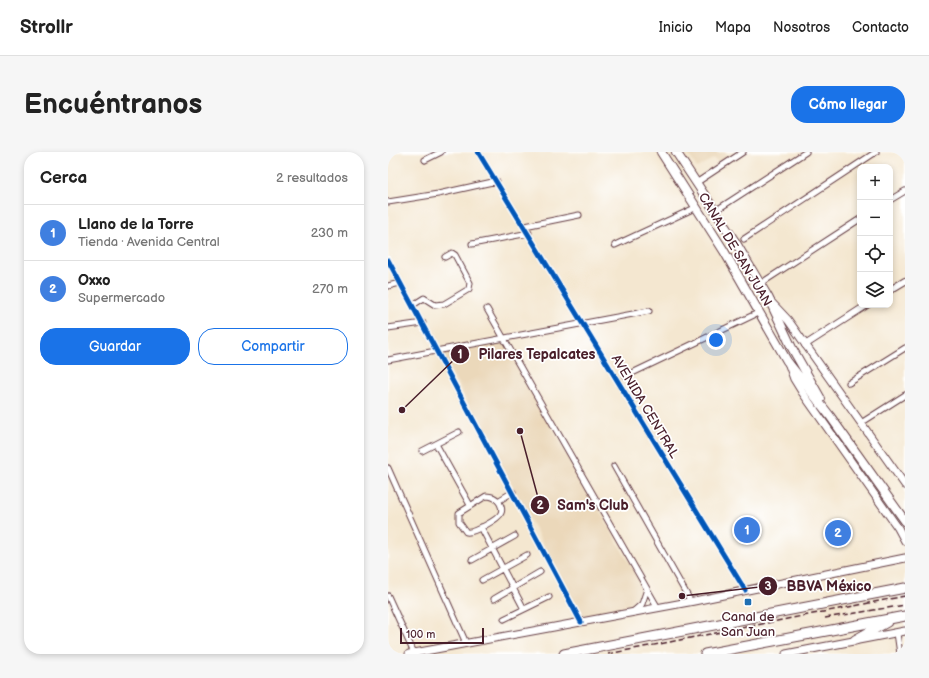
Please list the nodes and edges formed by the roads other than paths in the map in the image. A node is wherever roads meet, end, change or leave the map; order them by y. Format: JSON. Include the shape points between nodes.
{"nodes":[{"id":1,"x":441,"y":152,"type":"edge"},
{"id":2,"x":478,"y":152,"type":"edge"},
{"id":3,"x":661,"y":152,"type":"edge"},
{"id":4,"x":676,"y":152,"type":"edge"},
{"id":5,"x":743,"y":152,"type":"edge"},
{"id":6,"x":806,"y":152,"type":"edge"},
{"id":7,"x":876,"y":152,"type":"edge"},
{"id":8,"x":425,"y":160,"type":"dead end"},
{"id":9,"x":497,"y":181,"type":"junction"},
{"id":10,"x":696,"y":183,"type":"junction"},
{"id":11,"x":905,"y":191,"type":"edge"},
{"id":12,"x":893,"y":198,"type":"edge"},
{"id":13,"x":388,"y":202,"type":"edge"},
{"id":14,"x":697,"y":207,"type":"junction"},
{"id":15,"x":716,"y":211,"type":"junction"},
{"id":16,"x":579,"y":215,"type":"dead end"},
{"id":17,"x":857,"y":221,"type":"edge"},
{"id":18,"x":525,"y":226,"type":"junction"},
{"id":19,"x":529,"y":233,"type":"junction"},
{"id":20,"x":744,"y":239,"type":"dead end"},
{"id":21,"x":472,"y":244,"type":"dead end"},
{"id":22,"x":615,"y":246,"type":"dead end"},
{"id":23,"x":445,"y":256,"type":"dead end"},
{"id":24,"x":388,"y":260,"type":"edge"},
{"id":25,"x":905,"y":281,"type":"edge"},
{"id":26,"x":400,"y":283,"type":"junction"},
{"id":27,"x":760,"y":284,"type":"junction"},
{"id":28,"x":388,"y":286,"type":"edge"},
{"id":29,"x":893,"y":288,"type":"edge"},
{"id":30,"x":768,"y":297,"type":"junction"},
{"id":31,"x":413,"y":305,"type":"junction"},
{"id":32,"x":862,"y":308,"type":"edge"},
{"id":33,"x":487,"y":309,"type":"dead end"},
{"id":34,"x":648,"y":311,"type":"dead end"},
{"id":35,"x":760,"y":312,"type":"junction"},
{"id":36,"x":423,"y":323,"type":"junction"},
{"id":37,"x":582,"y":323,"type":"junction"},
{"id":38,"x":388,"y":328,"type":"edge"},
{"id":39,"x":505,"y":338,"type":"junction"},
{"id":40,"x":805,"y":345,"type":"junction"},
{"id":41,"x":905,"y":348,"type":"edge"},
{"id":42,"x":437,"y":351,"type":"junction"},
{"id":43,"x":388,"y":360,"type":"edge"},
{"id":44,"x":787,"y":361,"type":"junction"},
{"id":45,"x":626,"y":376,"type":"dead end"},
{"id":46,"x":848,"y":383,"type":"dead end"},
{"id":47,"x":905,"y":395,"type":"edge"},
{"id":48,"x":830,"y":416,"type":"junction"},
{"id":49,"x":861,"y":424,"type":"junction"},
{"id":50,"x":459,"y":432,"type":"dead end"},
{"id":51,"x":436,"y":444,"type":"junction"},
{"id":52,"x":422,"y":451,"type":"dead end"},
{"id":53,"x":614,"y":466,"type":"dead end"},
{"id":54,"x":388,"y":468,"type":"edge"},
{"id":55,"x":905,"y":485,"type":"edge"},
{"id":56,"x":513,"y":492,"type":"junction"},
{"id":57,"x":498,"y":501,"type":"junction"},
{"id":58,"x":470,"y":505,"type":"junction"},
{"id":59,"x":905,"y":521,"type":"edge"},
{"id":60,"x":482,"y":527,"type":"junction"},
{"id":61,"x":898,"y":528,"type":"junction"},
{"id":62,"x":905,"y":532,"type":"edge"},
{"id":63,"x":515,"y":536,"type":"dead end"},
{"id":64,"x":905,"y":541,"type":"edge"},
{"id":65,"x":493,"y":549,"type":"junction"},
{"id":66,"x":527,"y":555,"type":"dead end"},
{"id":67,"x":904,"y":558,"type":"edge"},
{"id":68,"x":472,"y":560,"type":"dead end"},
{"id":69,"x":502,"y":569,"type":"junction"},
{"id":70,"x":540,"y":572,"type":"dead end"},
{"id":71,"x":482,"y":580,"type":"dead end"},
{"id":72,"x":512,"y":588,"type":"junction"},
{"id":73,"x":905,"y":588,"type":"edge"},
{"id":74,"x":647,"y":589,"type":"junction"},
{"id":75,"x":745,"y":590,"type":"junction"},
{"id":76,"x":388,"y":596,"type":"edge"},
{"id":77,"x":549,"y":597,"type":"dead end"},
{"id":78,"x":494,"y":599,"type":"dead end"},
{"id":79,"x":691,"y":602,"type":"junction"},
{"id":80,"x":658,"y":608,"type":"junction"},
{"id":81,"x":524,"y":609,"type":"junction"},
{"id":82,"x":634,"y":611,"type":"junction"},
{"id":83,"x":905,"y":616,"type":"edge"},
{"id":84,"x":893,"y":618,"type":"junction"},
{"id":85,"x":504,"y":619,"type":"dead end"},
{"id":86,"x":581,"y":622,"type":"junction"},
{"id":87,"x":905,"y":631,"type":"edge"},
{"id":88,"x":897,"y":633,"type":"junction"},
{"id":89,"x":855,"y":640,"type":"junction"},
{"id":90,"x":466,"y":643,"type":"junction"},
{"id":91,"x":815,"y":652,"type":"edge"},
{"id":92,"x":411,"y":654,"type":"edge"},
{"id":93,"x":564,"y":654,"type":"edge"},
{"id":94,"x":705,"y":654,"type":"edge"},
{"id":95,"x":786,"y":654,"type":"edge"},
{"id":96,"x":900,"y":654,"type":"edge"}],
"edges":[{"from":1,"to":8,"type":"street"},
{"from":2,"to":9,"type":"street","name":"AVENIDA CENTRAL"},
{"from":3,"to":14,"type":"main road","name":"CANAL DE SAN JUAN"},
{"from":4,"to":10,"type":"main road","name":"CANAL DE SAN JUAN"},
{"from":5,"to":10,"type":"street"},
{"from":6,"to":15,"type":"street"},
{"from":7,"to":20,"type":"street"},
{"from":9,"to":13,"type":"street"},
{"from":9,"to":18,"type":"street","name":"AVENIDA CENTRAL"},
{"from":10,"to":15,"type":"main road","name":"CANAL DE SAN JUAN"},
{"from":11,"to":12,"type":"street"},
{"from":14,"to":22,"type":"street"},
{"from":14,"to":35,"type":"main road","name":"CANAL DE SAN JUAN"},
{"from":15,"to":27,"type":"main road","name":"CANAL DE SAN JUAN"},
{"from":16,"to":18,"type":"street"},
{"from":17,"to":27,"type":"street"},
{"from":18,"to":19,"type":"street","name":"AVENIDA CENTRAL"},
{"from":19,"to":21,"type":"street"},
{"from":19,"to":37,"type":"street","name":"AVENIDA CENTRAL"},
{"from":23,"to":31,"type":"street","via":[[452,253],[455,255],[470,283],[468,291],[444,304],[435,305],[424,298]]},
{"from":24,"to":26,"type":"street"},
{"from":25,"to":29,"type":"street"},
{"from":26,"to":28,"type":"street"},
{"from":26,"to":31,"type":"street"},
{"from":27,"to":30,"type":"main road","name":"CANAL DE SAN JUAN"},
{"from":30,"to":40,"type":"main road","name":"CANAL DE SAN JUAN"},
{"from":30,"to":48,"type":"main road","name":"CANAL DE SAN JUAN","via":[[792,348]]},
{"from":31,"to":36,"type":"street"},
{"from":32,"to":40,"type":"street"},
{"from":33,"to":39,"type":"street"},
{"from":34,"to":37,"type":"street"},
{"from":35,"to":44,"type":"main road","name":"CANAL DE SAN JUAN"},
{"from":35,"to":45,"type":"street"},
{"from":36,"to":38,"type":"street"},
{"from":36,"to":42,"type":"street"},
{"from":37,"to":39,"type":"street"},
{"from":37,"to":75,"type":"street","name":"AVENIDA CENTRAL"},
{"from":39,"to":42,"type":"street"},
{"from":39,"to":74,"type":"street"},
{"from":40,"to":49,"type":"main road","name":"CANAL DE SAN JUAN"},
{"from":41,"to":46,"type":"street"},
{"from":42,"to":43,"type":"street"},
{"from":42,"to":56,"type":"street"},
{"from":44,"to":48,"type":"main road","name":"CANAL DE SAN JUAN"},
{"from":44,"to":61,"type":"main road","name":"CANAL DE SAN JUAN","via":[[802,392]]},
{"from":47,"to":49,"type":"street"},
{"from":48,"to":59,"type":"main road","name":"CANAL DE SAN JUAN"},
{"from":49,"to":55,"type":"main road","name":"CANAL DE SAN JUAN"},
{"from":50,"to":51,"type":"street"},
{"from":51,"to":52,"type":"street"},
{"from":51,"to":58,"type":"street"},
{"from":53,"to":79,"type":"street"},
{"from":54,"to":90,"type":"street"},
{"from":56,"to":57,"type":"street"},
{"from":56,"to":86,"type":"street"},
{"from":57,"to":58,"type":"street","via":[[490,496]]},
{"from":57,"to":60,"type":"street","via":[[502,509],[501,514]]},
{"from":58,"to":60,"type":"street","via":[[459,513],[458,517],[464,531],[469,533]]},
{"from":60,"to":65,"type":"street"},
{"from":61,"to":62,"type":"main road"},
{"from":61,"to":64,"type":"main road","name":"CANAL DE SAN JUAN"},
{"from":63,"to":65,"type":"street"},
{"from":65,"to":68,"type":"street"},
{"from":65,"to":69,"type":"street"},
{"from":66,"to":69,"type":"street"},
{"from":67,"to":75,"type":"main road"},
{"from":69,"to":71,"type":"street"},
{"from":69,"to":72,"type":"street"},
{"from":70,"to":72,"type":"street"},
{"from":72,"to":78,"type":"street"},
{"from":72,"to":81,"type":"street"},
{"from":73,"to":93,"type":"highway"},
{"from":74,"to":80,"type":"street"},
{"from":74,"to":82,"type":"street","via":[[642,604]]},
{"from":75,"to":79,"type":"main road"},
{"from":76,"to":92,"type":"street"},
{"from":77,"to":81,"type":"street"},
{"from":79,"to":80,"type":"main road"},
{"from":80,"to":82,"type":"main road"},
{"from":81,"to":85,"type":"street"},
{"from":82,"to":86,"type":"main road"},
{"from":83,"to":84,"type":"highway"},
{"from":84,"to":89,"type":"highway"},
{"from":84,"to":94,"type":"highway"},
{"from":86,"to":90,"type":"main road"},
{"from":87,"to":88,"type":"main road"},
{"from":88,"to":89,"type":"main road"},
{"from":88,"to":96,"type":"street"},
{"from":89,"to":91,"type":"main road"},
{"from":90,"to":92,"type":"main road"},
{"from":91,"to":95,"type":"main road"}]}
